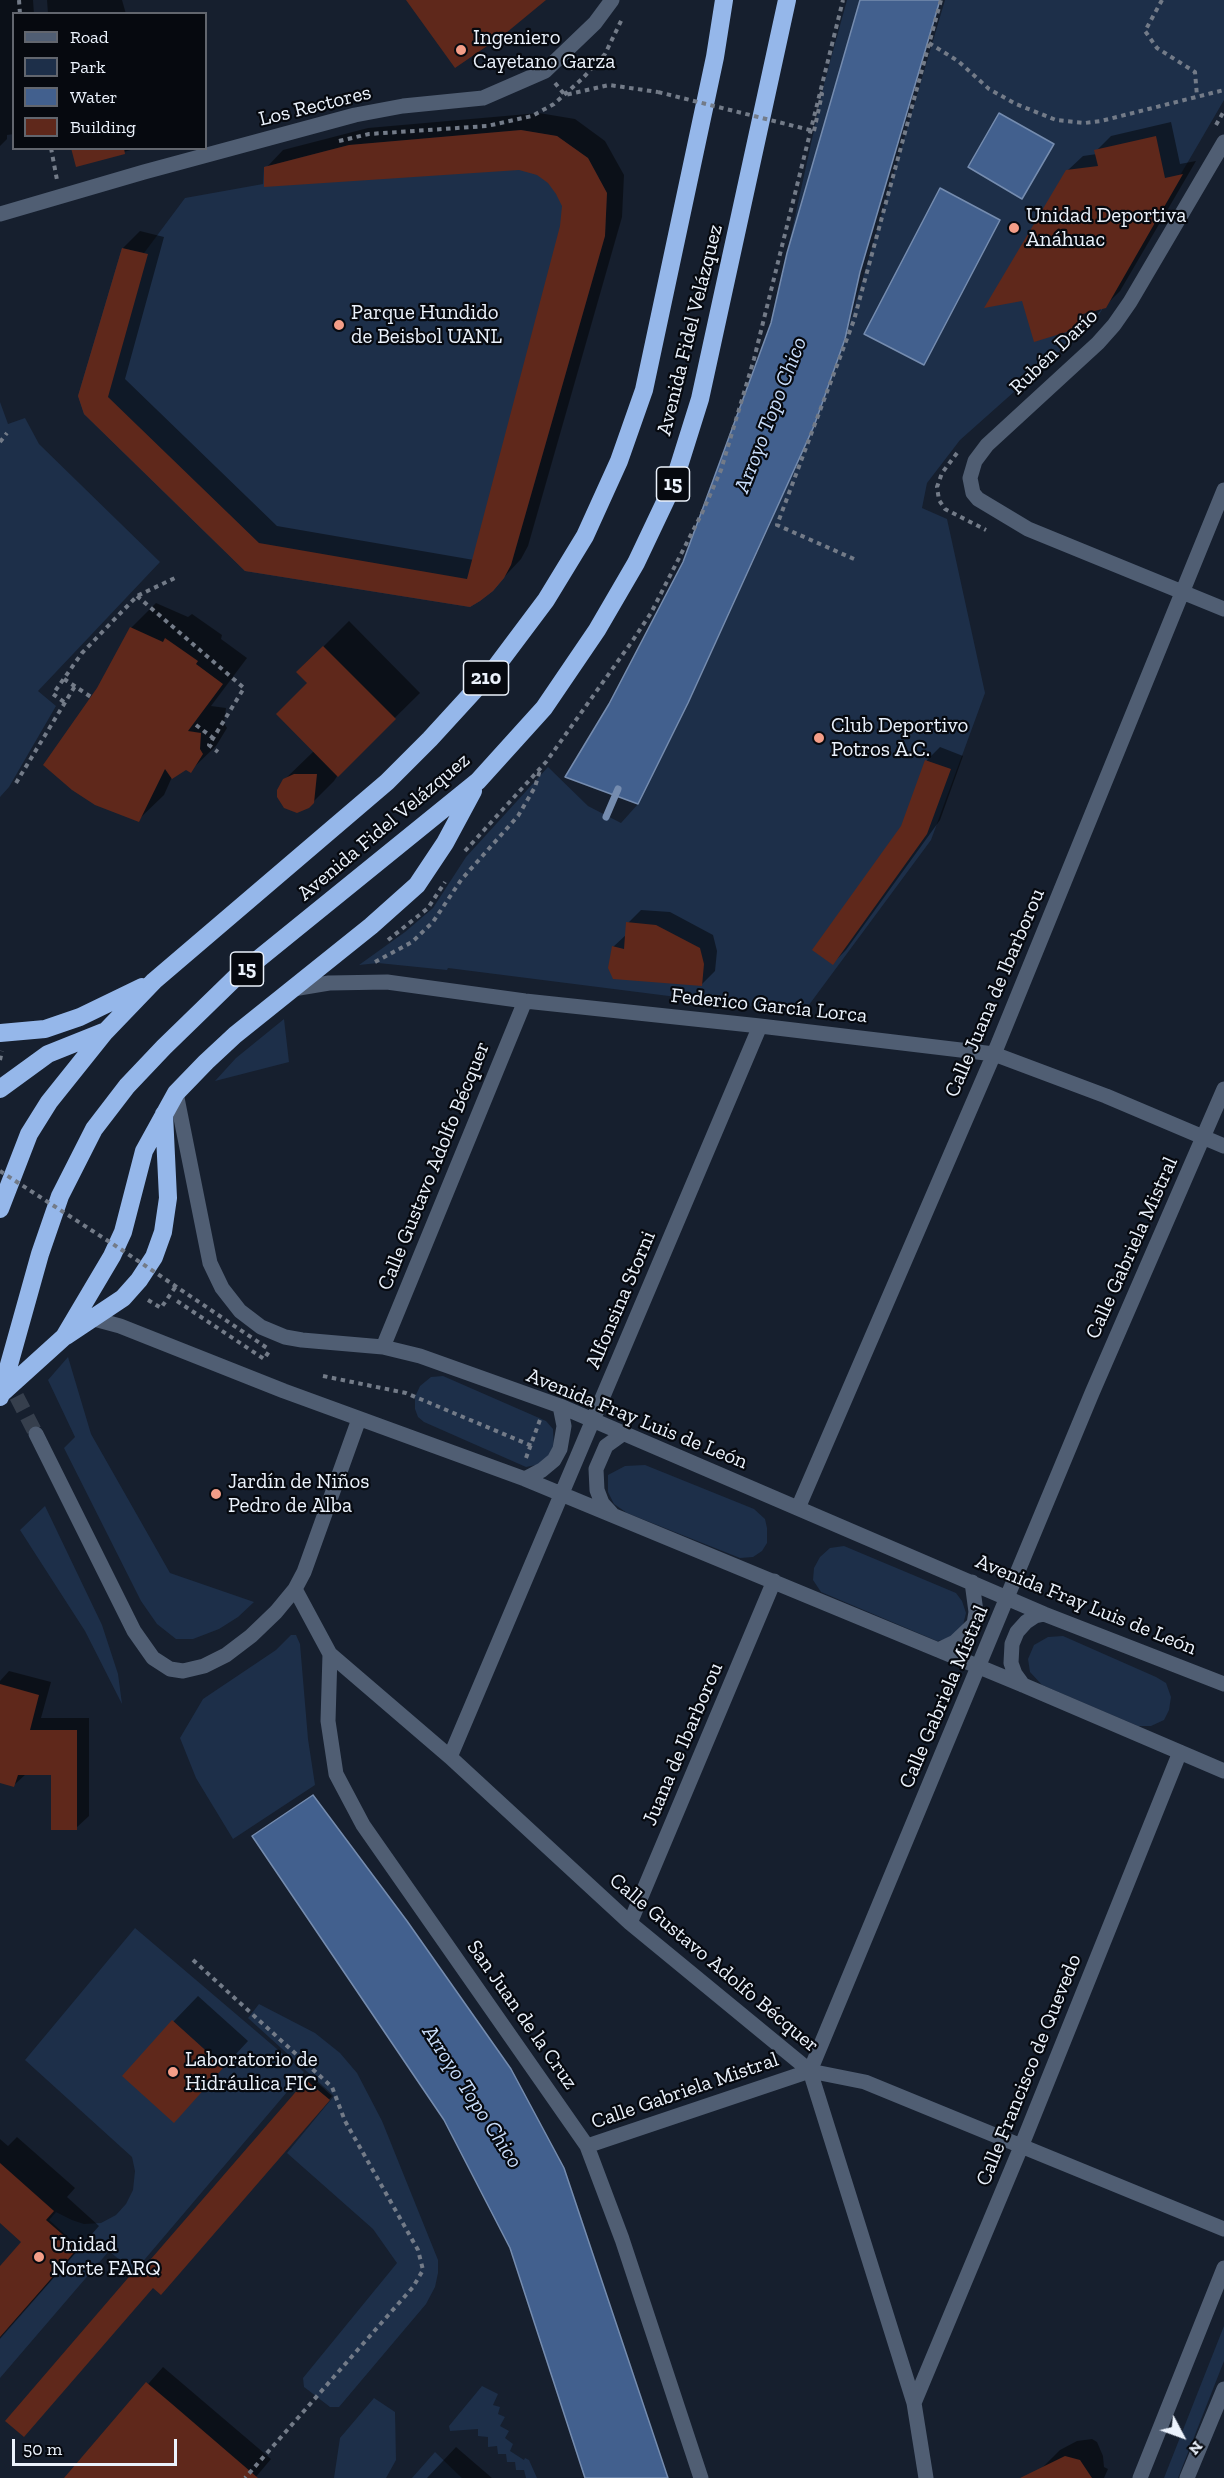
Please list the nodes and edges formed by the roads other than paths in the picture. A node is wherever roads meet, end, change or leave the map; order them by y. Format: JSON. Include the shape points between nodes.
{"nodes":[{"id":1,"x":612,"y":0,"type":"edge"},
{"id":2,"x":724,"y":0,"type":"edge"},
{"id":3,"x":787,"y":0,"type":"edge"},
{"id":4,"x":1224,"y":142,"type":"edge"},
{"id":5,"x":0,"y":214,"type":"edge"},
{"id":6,"x":1224,"y":490,"type":"edge"},
{"id":7,"x":1181,"y":591,"type":"junction"},
{"id":8,"x":1224,"y":609,"type":"edge"},
{"id":9,"x":478,"y":782,"type":"junction"},
{"id":10,"x":154,"y":981,"type":"junction"},
{"id":11,"x":293,"y":988,"type":"junction"},
{"id":12,"x":525,"y":1001,"type":"junction"},
{"id":13,"x":760,"y":1026,"type":"junction"},
{"id":14,"x":105,"y":1032,"type":"junction"},
{"id":15,"x":1,"y":1042,"type":"edge"},
{"id":16,"x":994,"y":1054,"type":"junction"},
{"id":17,"x":0,"y":1089,"type":"edge"},
{"id":18,"x":1224,"y":1089,"type":"edge"},
{"id":19,"x":176,"y":1094,"type":"junction"},
{"id":20,"x":164,"y":1114,"type":"junction"},
{"id":21,"x":1204,"y":1137,"type":"junction"},
{"id":22,"x":1224,"y":1146,"type":"edge"},
{"id":23,"x":0,"y":1209,"type":"edge"},
{"id":24,"x":94,"y":1319,"type":"junction"},
{"id":25,"x":64,"y":1337,"type":"junction"},
{"id":26,"x":383,"y":1347,"type":"junction"},
{"id":27,"x":1,"y":1396,"type":"edge"},
{"id":28,"x":553,"y":1404,"type":"junction"},
{"id":29,"x":359,"y":1419,"type":"junction"},
{"id":30,"x":593,"y":1420,"type":"junction"},
{"id":31,"x":624,"y":1433,"type":"junction"},
{"id":32,"x":36,"y":1434,"type":"tunnel mouth"},
{"id":33,"x":521,"y":1477,"type":"junction"},
{"id":34,"x":563,"y":1495,"type":"junction"},
{"id":35,"x":798,"y":1508,"type":"junction"},
{"id":36,"x":612,"y":1514,"type":"junction"},
{"id":37,"x":774,"y":1581,"type":"junction"},
{"id":38,"x":972,"y":1582,"type":"junction"},
{"id":39,"x":295,"y":1589,"type":"junction"},
{"id":40,"x":1009,"y":1597,"type":"junction"},
{"id":41,"x":1044,"y":1614,"type":"junction"},
{"id":42,"x":938,"y":1650,"type":"junction"},
{"id":43,"x":330,"y":1654,"type":"junction"},
{"id":44,"x":980,"y":1667,"type":"junction"},
{"id":45,"x":1222,"y":1679,"type":"edge"},
{"id":46,"x":1023,"y":1684,"type":"junction"},
{"id":47,"x":1180,"y":1752,"type":"junction"},
{"id":48,"x":450,"y":1757,"type":"junction"},
{"id":49,"x":1224,"y":1771,"type":"edge"},
{"id":50,"x":630,"y":1923,"type":"junction"},
{"id":51,"x":810,"y":2071,"type":"junction"},
{"id":52,"x":587,"y":2146,"type":"junction"},
{"id":53,"x":1021,"y":2147,"type":"junction"},
{"id":54,"x":1224,"y":2229,"type":"edge"},
{"id":55,"x":1224,"y":2268,"type":"edge"},
{"id":56,"x":1224,"y":2389,"type":"edge"},
{"id":57,"x":914,"y":2403,"type":"junction"},
{"id":58,"x":702,"y":2478,"type":"edge"},
{"id":59,"x":926,"y":2478,"type":"edge"},
{"id":60,"x":1140,"y":2478,"type":"edge"},
{"id":61,"x":1187,"y":2478,"type":"edge"}],
"edges":[{"from":1,"to":5,"type":"street","name":"Los Rectores","via":[[595,23],[545,71],[483,98],[404,106],[355,116]]},
{"from":2,"to":10,"type":"highway","name":"Avenida Fidel Velázquez","number":"210","via":[[644,390],[619,461],[585,536],[546,600],[495,669],[430,739],[387,782]]},
{"from":3,"to":9,"type":"highway","name":"Avenida Fidel Velázquez","number":"15","via":[[700,399],[674,485],[597,630],[544,708]]},
{"from":4,"to":7,"type":"street","name":"Rubén Darío","via":[[1114,324],[981,452],[970,478],[973,493],[984,504],[1028,529]]},
{"from":6,"to":7,"type":"street","name":"Calle Juana de Ibarborou"},
{"from":7,"to":8,"type":"street"},
{"from":7,"to":16,"type":"street","name":"Calle Juana de Ibarborou"},
{"from":9,"to":11,"type":"highway","via":[[417,885]]},
{"from":9,"to":27,"type":"highway","name":"Avenida Fidel Velázquez","number":"15","via":[[235,978],[127,1086],[94,1130],[60,1196]]},
{"from":10,"to":14,"type":"highway","name":"Avenida Fidel Velázquez","number":"210"},
{"from":10,"to":15,"type":"highway","via":[[80,1017]]},
{"from":11,"to":12,"type":"street","name":"Federico García Lorca","via":[[387,982]]},
{"from":11,"to":19,"type":"highway","via":[[220,1048]]},
{"from":12,"to":13,"type":"street","name":"Federico García Lorca"},
{"from":12,"to":26,"type":"street","name":"Calle Gustavo Adolfo Bécquer"},
{"from":13,"to":16,"type":"street","name":"Federico García Lorca"},
{"from":13,"to":30,"type":"street","name":"Alfonsina Storni"},
{"from":14,"to":17,"type":"highway","via":[[48,1054]]},
{"from":14,"to":23,"type":"highway","name":"Avenida Fidel Velázquez","number":"210","via":[[49,1102],[29,1134]]},
{"from":16,"to":21,"type":"street","name":"Federico García Lorca"},
{"from":16,"to":35,"type":"street","name":"Calle Juana de Ibarborou"},
{"from":18,"to":21,"type":"street","name":"Calle Gabriela Mistral"},
{"from":19,"to":20,"type":"highway"},
{"from":19,"to":26,"type":"street","name":"Avenida Fray Luis de León","via":[[210,1263],[222,1288],[240,1311],[261,1327],[285,1337]]},
{"from":20,"to":24,"type":"highway","via":[[168,1198],[163,1232],[154,1257],[139,1280],[123,1298]]},
{"from":20,"to":25,"type":"highway","via":[[144,1151],[123,1232]]},
{"from":21,"to":22,"type":"street","name":"Federico García Lorca"},
{"from":21,"to":40,"type":"street","name":"Calle Gabriela Mistral","via":[[1092,1393]]},
{"from":24,"to":25,"type":"highway"},
{"from":24,"to":29,"type":"street"},
{"from":25,"to":27,"type":"highway"},
{"from":26,"to":28,"type":"street","name":"Avenida Fray Luis de León","via":[[420,1356]]},
{"from":28,"to":30,"type":"street","name":"Avenida Fray Luis de León"},
{"from":28,"to":33,"type":"street","via":[[564,1426],[560,1449],[542,1470]]},
{"from":29,"to":33,"type":"street"},
{"from":29,"to":39,"type":"street"},
{"from":30,"to":31,"type":"street","name":"Avenida Fray Luis de León"},
{"from":30,"to":34,"type":"street","name":"Alfonsina Storni"},
{"from":31,"to":35,"type":"street","name":"Avenida Fray Luis de León"},
{"from":31,"to":36,"type":"street","via":[[606,1446],[596,1469],[597,1490]]},
{"from":32,"to":39,"type":"street","via":[[134,1631],[160,1664],[183,1671],[225,1655],[251,1636]]},
{"from":33,"to":34,"type":"street"},
{"from":34,"to":36,"type":"street"},
{"from":34,"to":48,"type":"street","name":"Alfonsina Storni"},
{"from":35,"to":38,"type":"street","name":"Avenida Fray Luis de León"},
{"from":36,"to":37,"type":"street"},
{"from":37,"to":42,"type":"street"},
{"from":37,"to":50,"type":"street","name":"Juana de Ibarborou"},
{"from":38,"to":40,"type":"street","name":"Avenida Fray Luis de León"},
{"from":38,"to":42,"type":"street","via":[[974,1624],[955,1642]]},
{"from":39,"to":43,"type":"street","name":"Calle Gustavo Adolfo Bécquer"},
{"from":40,"to":41,"type":"street","name":"Avenida Fray Luis de León"},
{"from":40,"to":44,"type":"street","name":"Calle Gabriela Mistral"},
{"from":41,"to":45,"type":"street","name":"Avenida Fray Luis de León"},
{"from":41,"to":46,"type":"street","via":[[1026,1623],[1012,1644],[1011,1663]]},
{"from":42,"to":44,"type":"street"},
{"from":43,"to":48,"type":"street","name":"Calle Gustavo Adolfo Bécquer"},
{"from":43,"to":52,"type":"street","name":"San Juan de la Cruz","via":[[328,1721],[336,1774],[363,1825]]},
{"from":44,"to":46,"type":"street"},
{"from":44,"to":51,"type":"street","name":"Calle Gabriela Mistral"},
{"from":46,"to":47,"type":"street"},
{"from":47,"to":49,"type":"street"},
{"from":47,"to":53,"type":"street","name":"Calle Francisco de Quevedo"},
{"from":48,"to":50,"type":"street","name":"Calle Gustavo Adolfo Bécquer"},
{"from":50,"to":51,"type":"street","name":"Calle Gustavo Adolfo Bécquer"},
{"from":51,"to":52,"type":"street","name":"Calle Gabriela Mistral"},
{"from":51,"to":53,"type":"street","via":[[865,2082]]},
{"from":51,"to":57,"type":"street","name":"Calle Gustavo Adolfo Bécquer"},
{"from":52,"to":58,"type":"street","name":"San Juan de la Cruz"},
{"from":53,"to":54,"type":"street"},
{"from":53,"to":57,"type":"street","name":"Calle Francisco de Quevedo"},
{"from":55,"to":60,"type":"street"},
{"from":56,"to":61,"type":"street"},
{"from":57,"to":59,"type":"street","name":"Calle Gustavo Adolfo Bécquer"}]}
